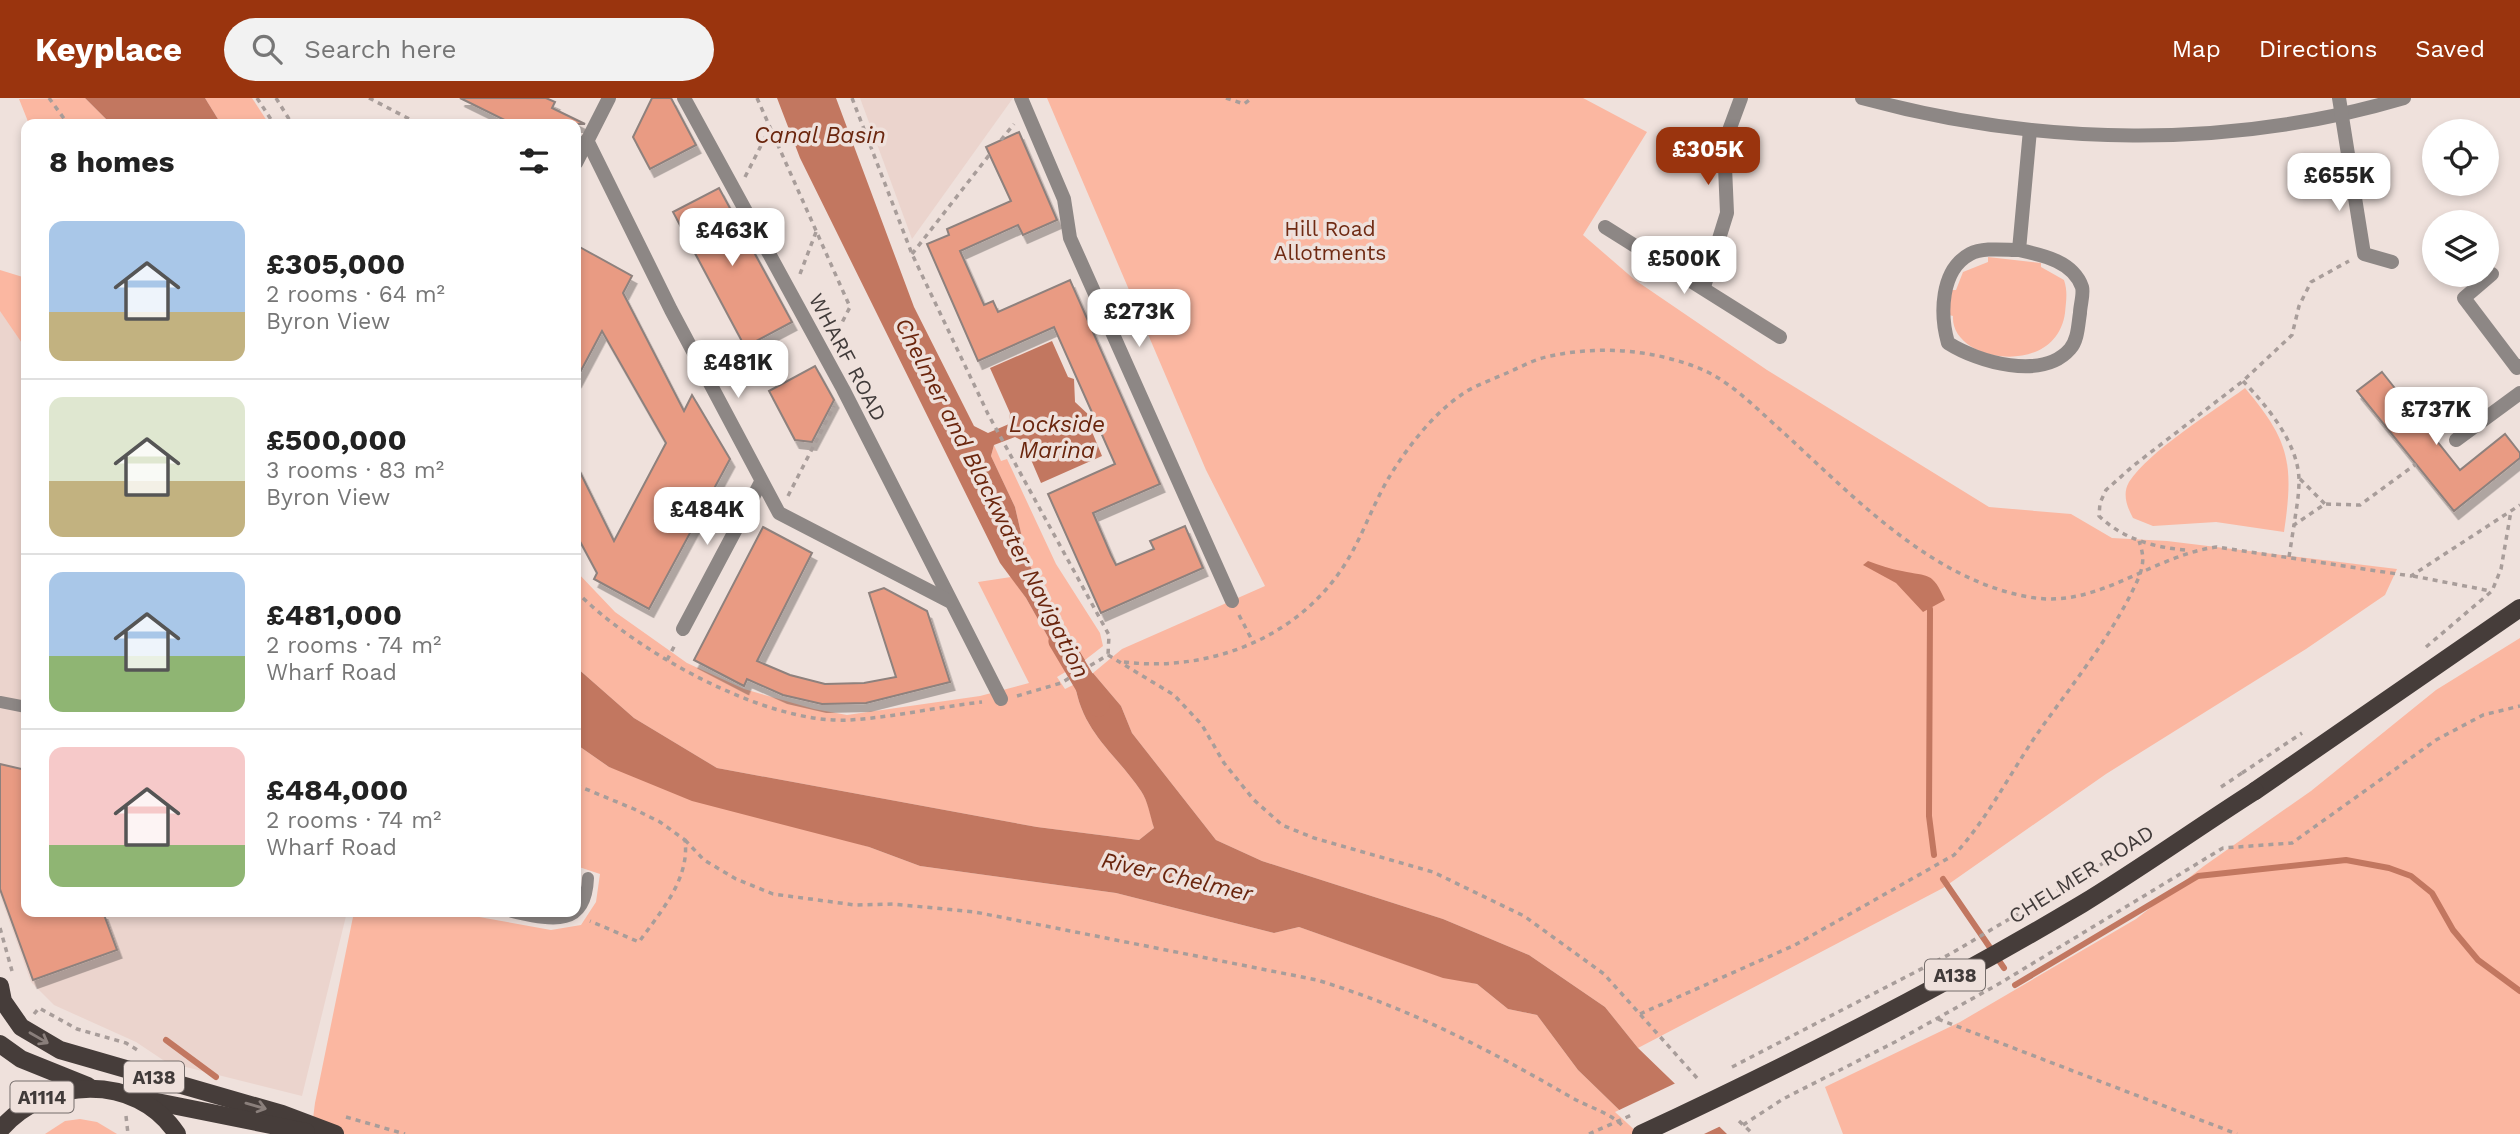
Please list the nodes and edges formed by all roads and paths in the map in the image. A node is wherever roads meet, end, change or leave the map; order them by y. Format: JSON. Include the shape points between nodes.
{"nodes":[{"id":1,"x":49,"y":98,"type":"edge"},
{"id":2,"x":257,"y":98,"type":"edge"},
{"id":3,"x":276,"y":98,"type":"edge"},
{"id":4,"x":369,"y":98,"type":"edge"},
{"id":5,"x":609,"y":98,"type":"edge"},
{"id":6,"x":684,"y":98,"type":"edge"},
{"id":7,"x":757,"y":98,"type":"edge"},
{"id":8,"x":852,"y":98,"type":"edge"},
{"id":9,"x":1226,"y":98,"type":"edge"},
{"id":10,"x":1252,"y":98,"type":"edge"},
{"id":11,"x":1741,"y":98,"type":"edge"},
{"id":12,"x":1862,"y":98,"type":"edge"},
{"id":13,"x":2339,"y":98,"type":"edge"},
{"id":14,"x":2404,"y":98,"type":"edge"},
{"id":15,"x":1024,"y":103,"type":"edge"},
{"id":16,"x":2340,"y":117,"type":"junction"},
{"id":17,"x":64,"y":119,"type":"edge"},
{"id":18,"x":271,"y":119,"type":"edge"},
{"id":19,"x":289,"y":119,"type":"edge"},
{"id":20,"x":409,"y":119,"type":"edge"},
{"id":21,"x":770,"y":128,"type":"junction"},
{"id":22,"x":2030,"y":130,"type":"junction"},
{"id":23,"x":587,"y":140,"type":"junction"},
{"id":24,"x":581,"y":153,"type":"edge"},
{"id":25,"x":990,"y":154,"type":"dead end"},
{"id":26,"x":736,"y":195,"type":"junction"},
{"id":27,"x":1605,"y":227,"type":"dead end"},
{"id":28,"x":816,"y":232,"type":"junction"},
{"id":29,"x":2019,"y":250,"type":"junction"},
{"id":30,"x":912,"y":254,"type":"junction"},
{"id":31,"x":2364,"y":254,"type":"junction"},
{"id":32,"x":2392,"y":262,"type":"dead end"},
{"id":33,"x":1704,"y":287,"type":"junction"},
{"id":34,"x":2477,"y":287,"type":"edge"},
{"id":35,"x":791,"y":295,"type":"junction"},
{"id":36,"x":1780,"y":337,"type":"dead end"},
{"id":37,"x":825,"y":356,"type":"junction"},
{"id":38,"x":2519,"y":369,"type":"edge"},
{"id":39,"x":2243,"y":381,"type":"junction"},
{"id":40,"x":843,"y":389,"type":"junction"},
{"id":41,"x":2520,"y":393,"type":"edge"},
{"id":42,"x":2456,"y":440,"type":"dead end"},
{"id":43,"x":2416,"y":464,"type":"dead end"},
{"id":44,"x":2300,"y":479,"type":"junction"},
{"id":45,"x":761,"y":482,"type":"junction"},
{"id":46,"x":2325,"y":504,"type":"junction"},
{"id":47,"x":2520,"y":505,"type":"edge"},
{"id":48,"x":2511,"y":511,"type":"junction"},
{"id":49,"x":779,"y":513,"type":"junction"},
{"id":50,"x":2294,"y":526,"type":"junction"},
{"id":51,"x":2139,"y":541,"type":"junction"},
{"id":52,"x":2188,"y":550,"type":"junction"},
{"id":53,"x":2289,"y":558,"type":"junction"},
{"id":54,"x":2139,"y":576,"type":"junction"},
{"id":55,"x":2411,"y":576,"type":"junction"},
{"id":56,"x":2492,"y":591,"type":"junction"},
{"id":57,"x":581,"y":596,"type":"edge"},
{"id":58,"x":949,"y":601,"type":"junction"},
{"id":59,"x":1232,"y":601,"type":"joint"},
{"id":60,"x":2520,"y":608,"type":"edge"},
{"id":61,"x":683,"y":629,"type":"dead end"},
{"id":62,"x":1253,"y":642,"type":"junction"},
{"id":63,"x":2425,"y":648,"type":"dead end"},
{"id":64,"x":1108,"y":655,"type":"junction"},
{"id":65,"x":1124,"y":662,"type":"junction"},
{"id":66,"x":1001,"y":699,"type":"junction"},
{"id":67,"x":0,"y":702,"type":"edge"},
{"id":68,"x":21,"y":706,"type":"edge"},
{"id":69,"x":2520,"y":706,"type":"edge"},
{"id":70,"x":2311,"y":726,"type":"dead end"},
{"id":71,"x":581,"y":787,"type":"edge"},
{"id":72,"x":2220,"y":788,"type":"dead end"},
{"id":73,"x":2153,"y":833,"type":"dead end"},
{"id":74,"x":685,"y":840,"type":"junction"},
{"id":75,"x":588,"y":878,"type":"dead end"},
{"id":76,"x":581,"y":907,"type":"edge"},
{"id":77,"x":581,"y":913,"type":"edge"},
{"id":78,"x":549,"y":917,"type":"edge"},
{"id":79,"x":568,"y":917,"type":"edge"},
{"id":80,"x":0,"y":928,"type":"edge"},
{"id":81,"x":7,"y":981,"type":"edge"},
{"id":82,"x":29,"y":1009,"type":"dead end"},
{"id":83,"x":1640,"y":1014,"type":"junction"},
{"id":84,"x":1937,"y":1019,"type":"junction"},
{"id":85,"x":0,"y":1044,"type":"edge"},
{"id":86,"x":145,"y":1055,"type":"dead end"},
{"id":87,"x":1724,"y":1071,"type":"dead end"},
{"id":88,"x":1697,"y":1078,"type":"dead end"},
{"id":89,"x":95,"y":1088,"type":"junction"},
{"id":90,"x":131,"y":1097,"type":"junction"},
{"id":91,"x":1638,"y":1112,"type":"dead end"},
{"id":92,"x":126,"y":1116,"type":"dead end"},
{"id":93,"x":343,"y":1116,"type":"dead end"},
{"id":94,"x":0,"y":1130,"type":"edge"},
{"id":95,"x":128,"y":1134,"type":"edge"},
{"id":96,"x":177,"y":1134,"type":"edge"},
{"id":97,"x":317,"y":1134,"type":"edge"},
{"id":98,"x":335,"y":1134,"type":"edge"},
{"id":99,"x":405,"y":1134,"type":"edge"},
{"id":100,"x":1589,"y":1134,"type":"edge"},
{"id":101,"x":1631,"y":1134,"type":"edge"},
{"id":102,"x":1641,"y":1134,"type":"edge"},
{"id":103,"x":1753,"y":1134,"type":"edge"},
{"id":104,"x":2237,"y":1134,"type":"edge"}],
"edges":[{"from":1,"to":17,"type":"path"},
{"from":2,"to":18,"type":"path"},
{"from":3,"to":19,"type":"path"},
{"from":4,"to":20,"type":"path"},
{"from":5,"to":23,"type":"street"},
{"from":6,"to":26,"type":"street","name":"WHARF ROAD"},
{"from":7,"to":21,"type":"path"},
{"from":8,"to":30,"type":"path"},
{"from":9,"to":10,"type":"path","via":[[1244,104]]},
{"from":11,"to":33,"type":"street","via":[[1724,144],[1727,214]]},
{"from":12,"to":22,"type":"street","via":[[1919,113]]},
{"from":13,"to":16,"type":"street"},
{"from":14,"to":16,"type":"street"},
{"from":15,"to":59,"type":"street","via":[[1064,199],[1070,238]]},
{"from":16,"to":22,"type":"street","via":[[2217,132],[2106,136]]},
{"from":16,"to":31,"type":"street"},
{"from":21,"to":26,"type":"path"},
{"from":21,"to":28,"type":"path"},
{"from":22,"to":29,"type":"street"},
{"from":23,"to":24,"type":"street"},
{"from":23,"to":45,"type":"street"},
{"from":25,"to":30,"type":"path"},
{"from":26,"to":35,"type":"street","name":"WHARF ROAD"},
{"from":27,"to":33,"type":"street"},
{"from":28,"to":35,"type":"path"},
{"from":28,"to":37,"type":"path","via":[[850,307]]},
{"from":29,"to":29,"type":"street","via":[[2051,257],[2072,271],[2082,288],[2077,337],[2058,359],[2035,366],[1970,357],[1948,343],[1943,325],[1946,284],[1956,266],[1971,253]]},
{"from":30,"to":64,"type":"path","via":[[988,414],[1109,635]]},
{"from":31,"to":32,"type":"street"},
{"from":31,"to":39,"type":"path","via":[[2311,282],[2291,335]]},
{"from":33,"to":36,"type":"street"},
{"from":34,"to":38,"type":"street","via":[[2464,298]]},
{"from":35,"to":37,"type":"street","name":"WHARF ROAD"},
{"from":37,"to":40,"type":"street","name":"WHARF ROAD"},
{"from":39,"to":44,"type":"path","via":[[2285,433]]},
{"from":39,"to":51,"type":"path","via":[[2106,490],[2099,516]]},
{"from":40,"to":49,"type":"path"},
{"from":40,"to":58,"type":"street","name":"WHARF ROAD"},
{"from":41,"to":42,"type":"street"},
{"from":43,"to":46,"type":"path","via":[[2360,505]]},
{"from":44,"to":46,"type":"path"},
{"from":44,"to":50,"type":"path"},
{"from":45,"to":49,"type":"street"},
{"from":45,"to":61,"type":"street"},
{"from":46,"to":50,"type":"path"},
{"from":47,"to":48,"type":"path"},
{"from":48,"to":55,"type":"path"},
{"from":48,"to":56,"type":"path","via":[[2501,569]]},
{"from":49,"to":58,"type":"street"},
{"from":50,"to":53,"type":"path"},
{"from":51,"to":52,"type":"path"},
{"from":51,"to":54,"type":"path","via":[[2145,558]]},
{"from":52,"to":53,"type":"path","via":[[2217,547]]},
{"from":52,"to":54,"type":"path"},
{"from":53,"to":55,"type":"path"},
{"from":54,"to":62,"type":"path","via":[[2061,599],[2031,598],[1989,587],[1955,571],[1899,533],[1750,403],[1704,370],[1655,355],[1606,349],[1542,357],[1462,394],[1412,444],[1387,481],[1339,575],[1289,625]]},
{"from":54,"to":83,"type":"path","via":[[2085,671],[1973,835],[1954,855],[1795,946]]},
{"from":55,"to":56,"type":"path"},
{"from":56,"to":63,"type":"path"},
{"from":57,"to":66,"type":"path","via":[[602,618],[667,660],[727,691],[794,713],[848,720]]},
{"from":58,"to":66,"type":"street","name":"WHARF ROAD"},
{"from":59,"to":62,"type":"path"},
{"from":60,"to":102,"type":"main road","name":"CHELMER ROAD","number":"A138","bridge":true,"via":[[2083,903],[1754,1082]]},
{"from":62,"to":65,"type":"path","via":[[1227,654],[1175,665]]},
{"from":64,"to":65,"type":"path"},
{"from":64,"to":66,"type":"path","via":[[1061,684]]},
{"from":65,"to":83,"type":"path","via":[[1174,695],[1202,725],[1224,763],[1254,800],[1282,825],[1433,872],[1490,897],[1604,974]]},
{"from":67,"to":68,"type":"lane"},
{"from":69,"to":84,"type":"path","via":[[2483,715],[2436,740],[2292,843],[2222,848]]},
{"from":70,"to":72,"type":"path","bridge":true},
{"from":71,"to":74,"type":"path","via":[[635,809]]},
{"from":73,"to":87,"type":"path","bridge":true,"via":[[1952,953]]},
{"from":74,"to":77,"type":"path","via":[[687,860],[679,879],[639,942],[596,926]]},
{"from":74,"to":101,"type":"path","via":[[704,860],[773,894],[855,905],[975,912],[1205,955],[1343,988],[1506,1058],[1576,1100],[1611,1114]]},
{"from":75,"to":76,"type":"lane"},
{"from":78,"to":79,"type":"lane"},
{"from":80,"to":81,"type":"path"},
{"from":81,"to":98,"type":"main road","number":"A138","one_way":true,"via":[[3,1001],[21,1027],[60,1050],[282,1114]]},
{"from":82,"to":86,"type":"path","via":[[34,1014],[39,1008],[77,1029]]},
{"from":83,"to":88,"type":"path"},
{"from":84,"to":103,"type":"path","via":[[1741,1123]]},
{"from":84,"to":104,"type":"path"},
{"from":85,"to":89,"type":"main road","via":[[21,1059]]},
{"from":89,"to":90,"type":"main road","number":"A1114"},
{"from":89,"to":94,"type":"main road","number":"A1114","via":[[37,1099]]},
{"from":90,"to":96,"type":"main road","number":"A1114","via":[[155,1111]]},
{"from":90,"to":97,"type":"main road","number":"A138"},
{"from":91,"to":100,"type":"path","bridge":true},
{"from":92,"to":95,"type":"path"},
{"from":93,"to":99,"type":"path"}]}
